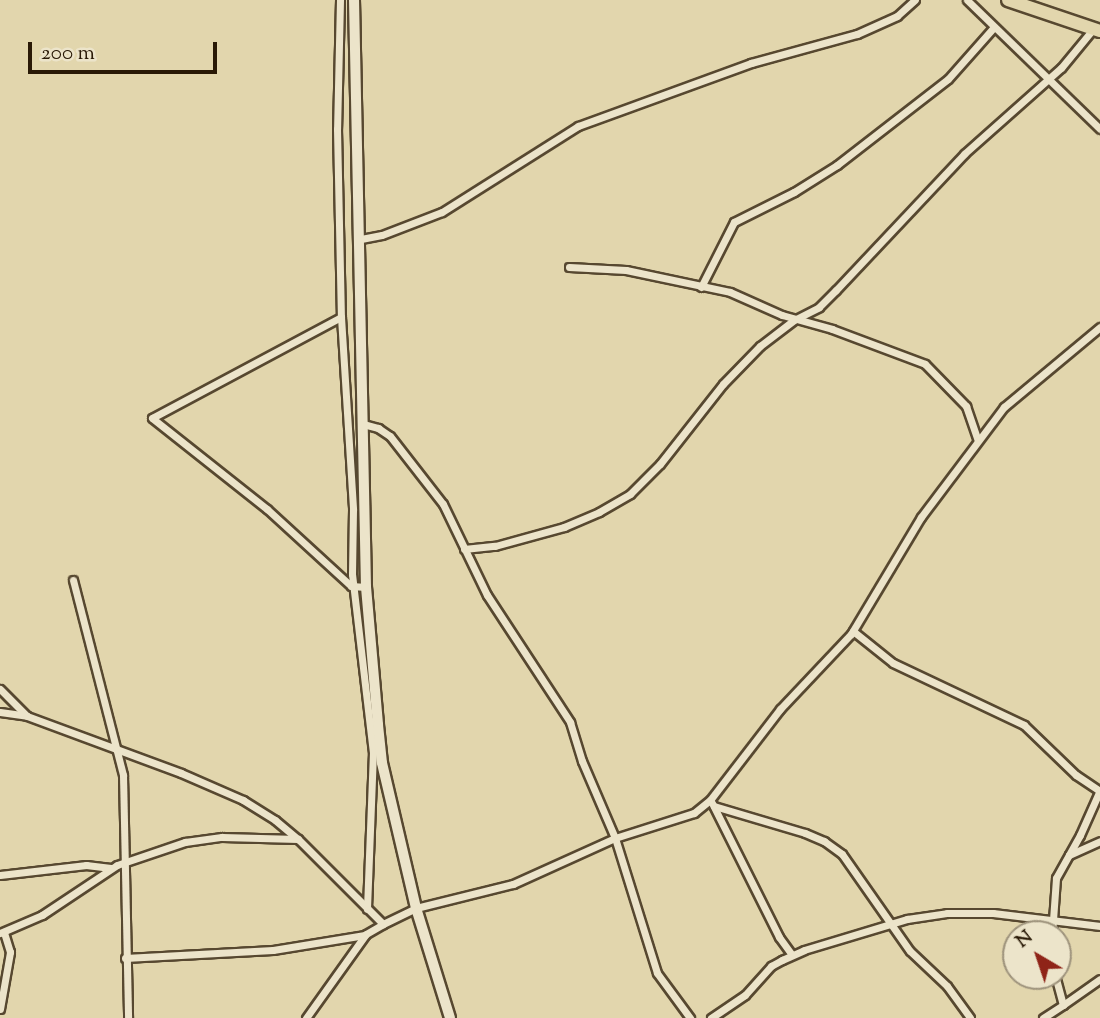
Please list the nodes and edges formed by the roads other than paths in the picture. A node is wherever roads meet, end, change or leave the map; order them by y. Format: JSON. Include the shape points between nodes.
{"nodes":[{"id":1,"x":340,"y":0,"type":"edge"},
{"id":2,"x":354,"y":0,"type":"edge"},
{"id":3,"x":915,"y":0,"type":"edge"},
{"id":4,"x":967,"y":0,"type":"edge"},
{"id":5,"x":1008,"y":0,"type":"edge"},
{"id":6,"x":994,"y":27,"type":"junction"},
{"id":7,"x":1097,"y":29,"type":"edge"},
{"id":8,"x":1047,"y":78,"type":"junction"},
{"id":9,"x":1100,"y":129,"type":"edge"},
{"id":10,"x":360,"y":239,"type":"junction"},
{"id":11,"x":569,"y":267,"type":"dead end"},
{"id":12,"x":702,"y":287,"type":"junction"},
{"id":13,"x":341,"y":317,"type":"junction"},
{"id":14,"x":794,"y":320,"type":"junction"},
{"id":15,"x":1100,"y":327,"type":"edge"},
{"id":16,"x":363,"y":424,"type":"junction"},
{"id":17,"x":978,"y":440,"type":"junction"},
{"id":18,"x":464,"y":549,"type":"junction"},
{"id":19,"x":73,"y":580,"type":"dead end"},
{"id":20,"x":354,"y":587,"type":"junction"},
{"id":21,"x":366,"y":587,"type":"junction"},
{"id":22,"x":853,"y":631,"type":"junction"},
{"id":23,"x":0,"y":689,"type":"edge"},
{"id":24,"x":0,"y":712,"type":"edge"},
{"id":25,"x":27,"y":716,"type":"junction"},
{"id":26,"x":119,"y":750,"type":"junction"},
{"id":27,"x":1100,"y":790,"type":"edge"},
{"id":28,"x":712,"y":803,"type":"junction"},
{"id":29,"x":615,"y":838,"type":"junction"},
{"id":30,"x":298,"y":839,"type":"junction"},
{"id":31,"x":1100,"y":841,"type":"edge"},
{"id":32,"x":1068,"y":855,"type":"junction"},
{"id":33,"x":123,"y":862,"type":"junction"},
{"id":34,"x":111,"y":868,"type":"junction"},
{"id":35,"x":0,"y":875,"type":"edge"},
{"id":36,"x":416,"y":908,"type":"junction"},
{"id":37,"x":367,"y":909,"type":"junction"},
{"id":38,"x":1042,"y":920,"type":"edge"},
{"id":39,"x":1053,"y":920,"type":"edge"},
{"id":40,"x":383,"y":924,"type":"junction"},
{"id":41,"x":1072,"y":924,"type":"edge"},
{"id":42,"x":892,"y":925,"type":"junction"},
{"id":43,"x":1100,"y":926,"type":"edge"},
{"id":44,"x":2,"y":932,"type":"edge"},
{"id":45,"x":366,"y":934,"type":"junction"},
{"id":46,"x":792,"y":955,"type":"junction"},
{"id":47,"x":125,"y":958,"type":"junction"},
{"id":48,"x":1100,"y":979,"type":"edge"},
{"id":49,"x":1059,"y":990,"type":"edge"},
{"id":50,"x":1063,"y":1006,"type":"junction"},
{"id":51,"x":0,"y":1009,"type":"edge"},
{"id":52,"x":128,"y":1018,"type":"edge"},
{"id":53,"x":306,"y":1018,"type":"edge"},
{"id":54,"x":450,"y":1018,"type":"edge"},
{"id":55,"x":690,"y":1018,"type":"edge"},
{"id":56,"x":711,"y":1018,"type":"edge"},
{"id":57,"x":970,"y":1018,"type":"edge"},
{"id":58,"x":1043,"y":1018,"type":"edge"}],
"edges":[{"from":1,"to":13,"type":"street"},
{"from":2,"to":10,"type":"street"},
{"from":3,"to":10,"type":"street","via":[[897,16],[857,34],[751,63],[578,126],[442,212]]},
{"from":4,"to":6,"type":"street"},
{"from":5,"to":7,"type":"main road"},
{"from":6,"to":8,"type":"street"},
{"from":6,"to":12,"type":"street","via":[[948,79],[837,165],[734,222]]},
{"from":7,"to":8,"type":"street"},
{"from":8,"to":9,"type":"street"},
{"from":8,"to":14,"type":"street","via":[[964,154],[819,307]]},
{"from":10,"to":16,"type":"street"},
{"from":11,"to":12,"type":"street","via":[[626,270]]},
{"from":12,"to":14,"type":"street","via":[[730,292]]},
{"from":13,"to":20,"type":"street"},
{"from":13,"to":20,"type":"street","via":[[152,418],[267,509]]},
{"from":14,"to":17,"type":"street","via":[[925,364],[966,406]]},
{"from":14,"to":18,"type":"street","via":[[723,384],[660,464],[630,494],[564,527],[495,546]]},
{"from":15,"to":17,"type":"street","via":[[1020,390]]},
{"from":16,"to":18,"type":"street","via":[[378,428],[403,451],[443,505]]},
{"from":16,"to":21,"type":"street"},
{"from":17,"to":22,"type":"street","via":[[905,542]]},
{"from":18,"to":29,"type":"street","via":[[487,595],[570,722]]},
{"from":19,"to":26,"type":"street"},
{"from":20,"to":21,"type":"street"},
{"from":20,"to":37,"type":"street","via":[[372,735]]},
{"from":21,"to":36,"type":"street","via":[[382,762]]},
{"from":22,"to":27,"type":"street","via":[[904,669],[1024,725],[1076,775]]},
{"from":22,"to":28,"type":"street","via":[[780,709]]},
{"from":23,"to":25,"type":"street"},
{"from":24,"to":25,"type":"street"},
{"from":25,"to":26,"type":"street"},
{"from":26,"to":30,"type":"street","via":[[243,800]]},
{"from":26,"to":33,"type":"street"},
{"from":27,"to":32,"type":"street"},
{"from":28,"to":29,"type":"street","via":[[681,820]]},
{"from":28,"to":42,"type":"street","via":[[824,841],[842,854]]},
{"from":28,"to":46,"type":"street"},
{"from":29,"to":36,"type":"street","via":[[513,884]]},
{"from":29,"to":55,"type":"street","via":[[657,973]]},
{"from":30,"to":33,"type":"street","via":[[201,838]]},
{"from":30,"to":37,"type":"street"},
{"from":31,"to":32,"type":"street"},
{"from":32,"to":39,"type":"street","via":[[1056,878]]},
{"from":33,"to":34,"type":"street"},
{"from":33,"to":47,"type":"street"},
{"from":34,"to":35,"type":"street","via":[[86,865]]},
{"from":34,"to":44,"type":"street","via":[[42,915]]},
{"from":36,"to":40,"type":"street"},
{"from":36,"to":54,"type":"street"},
{"from":37,"to":40,"type":"street"},
{"from":38,"to":42,"type":"street","via":[[1009,914],[947,913]]},
{"from":40,"to":45,"type":"street"},
{"from":41,"to":43,"type":"street"},
{"from":42,"to":46,"type":"street"},
{"from":42,"to":57,"type":"street"},
{"from":44,"to":51,"type":"street","via":[[10,952]]},
{"from":45,"to":47,"type":"street","via":[[273,950]]},
{"from":45,"to":53,"type":"street"},
{"from":46,"to":56,"type":"street","via":[[771,966],[745,995]]},
{"from":47,"to":52,"type":"street"},
{"from":48,"to":50,"type":"street"},
{"from":49,"to":50,"type":"street"},
{"from":50,"to":58,"type":"street"}]}
